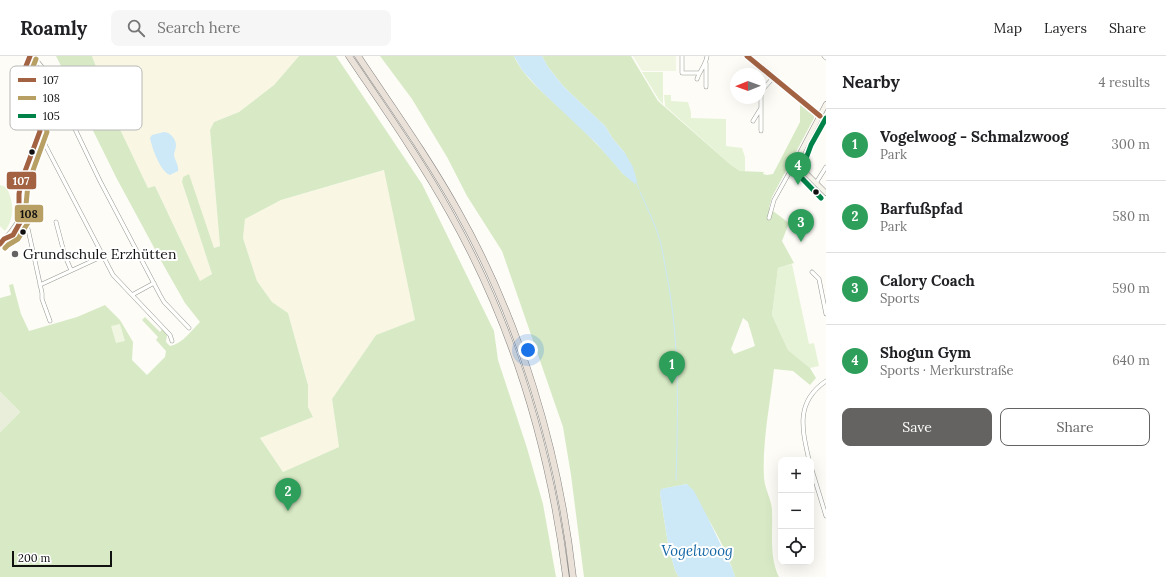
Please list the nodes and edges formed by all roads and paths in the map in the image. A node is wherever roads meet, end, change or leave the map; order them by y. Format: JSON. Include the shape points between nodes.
{"nodes":[{"id":1,"x":30,"y":56,"type":"edge"},
{"id":2,"x":349,"y":56,"type":"edge"},
{"id":3,"x":358,"y":56,"type":"edge"},
{"id":4,"x":682,"y":56,"type":"edge"},
{"id":5,"x":706,"y":56,"type":"edge"},
{"id":6,"x":747,"y":56,"type":"edge"},
{"id":7,"x":706,"y":62,"type":"junction"},
{"id":8,"x":25,"y":66,"type":"edge"},
{"id":9,"x":41,"y":66,"type":"edge"},
{"id":10,"x":699,"y":73,"type":"junction"},
{"id":11,"x":773,"y":78,"type":"junction"},
{"id":12,"x":697,"y":79,"type":"dead end"},
{"id":13,"x":706,"y":86,"type":"dead end"},
{"id":14,"x":826,"y":104,"type":"edge"},
{"id":15,"x":761,"y":108,"type":"junction"},
{"id":16,"x":820,"y":116,"type":"junction"},
{"id":17,"x":753,"y":121,"type":"dead end"},
{"id":18,"x":40,"y":130,"type":"edge"},
{"id":19,"x":75,"y":130,"type":"edge"},
{"id":20,"x":761,"y":131,"type":"dead end"},
{"id":21,"x":40,"y":135,"type":"junction"},
{"id":22,"x":797,"y":162,"type":"junction"},
{"id":23,"x":826,"y":167,"type":"edge"},
{"id":24,"x":816,"y":183,"type":"junction"},
{"id":25,"x":826,"y":193,"type":"edge"},
{"id":26,"x":19,"y":207,"type":"junction"},
{"id":27,"x":769,"y":218,"type":"dead end"},
{"id":28,"x":56,"y":222,"type":"dead end"},
{"id":29,"x":0,"y":244,"type":"edge"},
{"id":30,"x":103,"y":256,"type":"junction"},
{"id":31,"x":71,"y":270,"type":"junction"},
{"id":32,"x":812,"y":272,"type":"dead end"},
{"id":33,"x":154,"y":283,"type":"junction"},
{"id":34,"x":40,"y":285,"type":"junction"},
{"id":35,"x":132,"y":295,"type":"junction"},
{"id":36,"x":826,"y":314,"type":"edge"},
{"id":37,"x":50,"y":321,"type":"dead end"},
{"id":38,"x":189,"y":328,"type":"dead end"},
{"id":39,"x":172,"y":341,"type":"dead end"},
{"id":40,"x":826,"y":381,"type":"edge"},
{"id":41,"x":808,"y":457,"type":"edge"},
{"id":42,"x":814,"y":477,"type":"edge"},
{"id":43,"x":826,"y":516,"type":"edge"},
{"id":44,"x":566,"y":577,"type":"edge"},
{"id":45,"x":573,"y":577,"type":"edge"}],
"edges":[{"from":1,"to":8,"type":"street"},
{"from":1,"to":9,"type":"street"},
{"from":2,"to":44,"type":"highway","via":[[416,155],[483,277],[507,335],[540,439],[554,495]]},
{"from":3,"to":45,"type":"highway","via":[[435,171],[477,246],[500,295],[548,439],[561,494]]},
{"from":4,"to":10,"type":"street","via":[[682,73]]},
{"from":5,"to":7,"type":"street"},
{"from":6,"to":11,"type":"street"},
{"from":7,"to":10,"type":"street"},
{"from":7,"to":13,"type":"street"},
{"from":10,"to":12,"type":"street"},
{"from":11,"to":15,"type":"street","via":[[763,89]]},
{"from":11,"to":16,"type":"street"},
{"from":14,"to":16,"type":"street"},
{"from":15,"to":17,"type":"street"},
{"from":15,"to":20,"type":"street"},
{"from":16,"to":22,"type":"street"},
{"from":18,"to":21,"type":"street"},
{"from":19,"to":33,"type":"street"},
{"from":21,"to":26,"type":"street","via":[[21,182]]},
{"from":21,"to":30,"type":"street"},
{"from":22,"to":24,"type":"street"},
{"from":22,"to":27,"type":"street","via":[[774,200]]},
{"from":23,"to":24,"type":"street"},
{"from":24,"to":25,"type":"street"},
{"from":26,"to":29,"type":"street","via":[[15,227]]},
{"from":26,"to":34,"type":"street","via":[[28,229]]},
{"from":28,"to":31,"type":"street"},
{"from":30,"to":31,"type":"street"},
{"from":30,"to":35,"type":"street","via":[[113,275]]},
{"from":31,"to":34,"type":"street"},
{"from":32,"to":36,"type":"street","via":[[819,279]]},
{"from":33,"to":35,"type":"street"},
{"from":33,"to":38,"type":"street","via":[[164,302]]},
{"from":34,"to":37,"type":"street"},
{"from":35,"to":39,"type":"street","via":[[170,335]]},
{"from":40,"to":41,"type":"street","via":[[813,392],[803,414],[802,428]]},
{"from":42,"to":43,"type":"street"}]}
